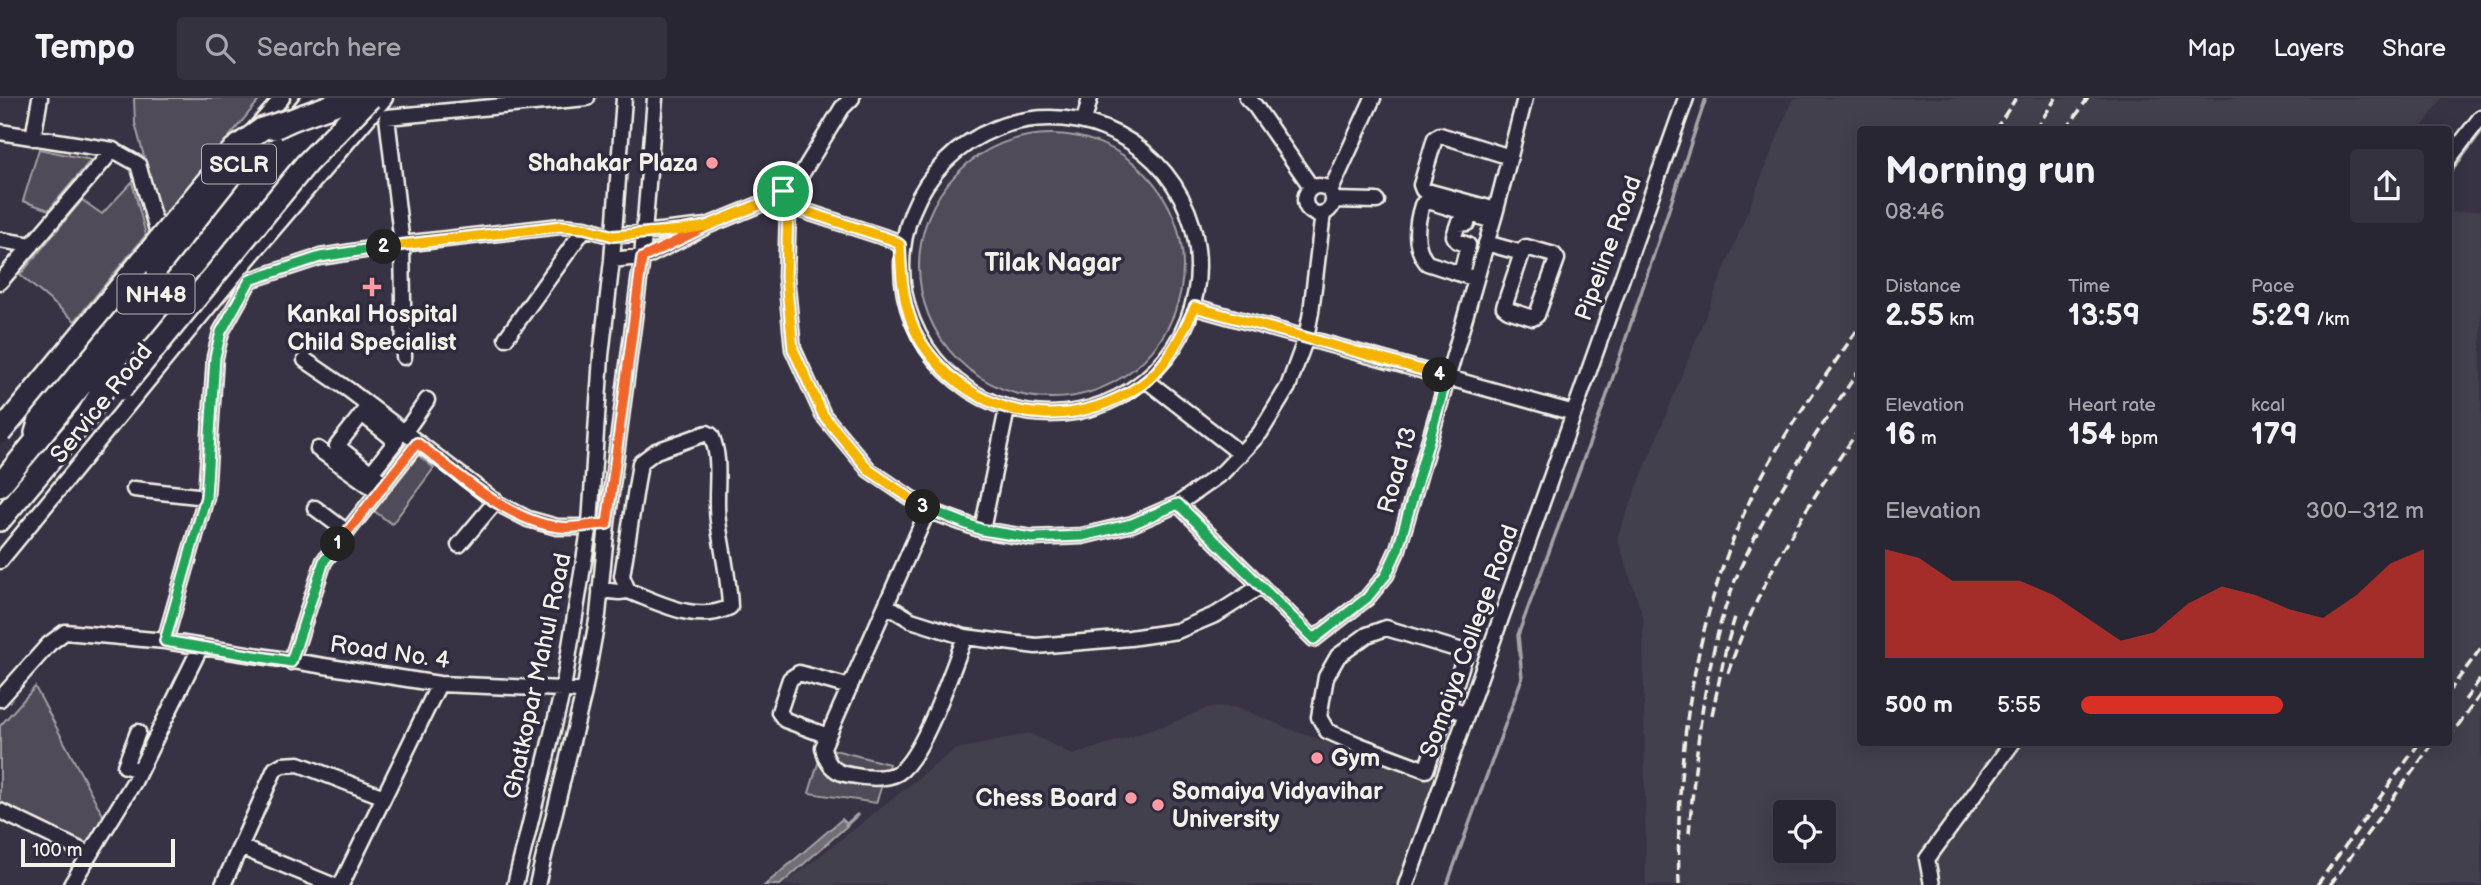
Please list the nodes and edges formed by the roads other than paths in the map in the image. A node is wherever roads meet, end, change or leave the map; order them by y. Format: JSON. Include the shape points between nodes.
{"nodes":[{"id":1,"x":40,"y":98,"type":"edge"},
{"id":2,"x":282,"y":98,"type":"edge"},
{"id":3,"x":311,"y":98,"type":"edge"},
{"id":4,"x":336,"y":98,"type":"edge"},
{"id":5,"x":347,"y":98,"type":"edge"},
{"id":6,"x":370,"y":98,"type":"edge"},
{"id":7,"x":385,"y":98,"type":"edge"},
{"id":8,"x":587,"y":98,"type":"edge"},
{"id":9,"x":624,"y":98,"type":"edge"},
{"id":10,"x":655,"y":98,"type":"edge"},
{"id":11,"x":852,"y":98,"type":"edge"},
{"id":12,"x":1090,"y":98,"type":"edge"},
{"id":13,"x":1247,"y":98,"type":"edge"},
{"id":14,"x":1373,"y":98,"type":"edge"},
{"id":15,"x":1525,"y":98,"type":"edge"},
{"id":16,"x":1686,"y":98,"type":"edge"},
{"id":17,"x":2481,"y":117,"type":"edge"},
{"id":18,"x":287,"y":121,"type":"junction"},
{"id":19,"x":1084,"y":121,"type":"junction"},
{"id":20,"x":321,"y":123,"type":"junction"},
{"id":21,"x":0,"y":132,"type":"edge"},
{"id":22,"x":2476,"y":133,"type":"edge"},
{"id":23,"x":33,"y":138,"type":"junction"},
{"id":24,"x":346,"y":144,"type":"junction"},
{"id":25,"x":286,"y":147,"type":"junction"},
{"id":26,"x":113,"y":150,"type":"junction"},
{"id":27,"x":2452,"y":156,"type":"edge"},
{"id":28,"x":1510,"y":157,"type":"junction"},
{"id":29,"x":1324,"y":191,"type":"junction"},
{"id":30,"x":1377,"y":201,"type":"dead end"},
{"id":31,"x":790,"y":204,"type":"junction"},
{"id":32,"x":1323,"y":214,"type":"junction"},
{"id":33,"x":1471,"y":214,"type":"junction"},
{"id":34,"x":1494,"y":215,"type":"junction"},
{"id":35,"x":707,"y":226,"type":"junction"},
{"id":36,"x":585,"y":228,"type":"junction"},
{"id":37,"x":644,"y":233,"type":"junction"},
{"id":38,"x":158,"y":234,"type":"junction"},
{"id":39,"x":613,"y":236,"type":"junction"},
{"id":40,"x":0,"y":240,"type":"edge"},
{"id":41,"x":1486,"y":243,"type":"junction"},
{"id":42,"x":402,"y":244,"type":"junction"},
{"id":43,"x":32,"y":245,"type":"junction"},
{"id":44,"x":900,"y":245,"type":"junction"},
{"id":45,"x":1522,"y":253,"type":"junction"},
{"id":46,"x":642,"y":258,"type":"junction"},
{"id":47,"x":612,"y":260,"type":"junction"},
{"id":48,"x":1461,"y":274,"type":"junction"},
{"id":49,"x":244,"y":276,"type":"junction"},
{"id":50,"x":1476,"y":279,"type":"junction"},
{"id":51,"x":0,"y":282,"type":"edge"},
{"id":52,"x":1195,"y":307,"type":"junction"},
{"id":53,"x":506,"y":338,"type":"dead end"},
{"id":54,"x":1306,"y":338,"type":"junction"},
{"id":55,"x":404,"y":357,"type":"dead end"},
{"id":56,"x":305,"y":360,"type":"dead end"},
{"id":57,"x":1447,"y":377,"type":"junction"},
{"id":58,"x":1146,"y":380,"type":"junction"},
{"id":59,"x":427,"y":400,"type":"dead end"},
{"id":60,"x":1007,"y":409,"type":"junction"},
{"id":61,"x":365,"y":410,"type":"junction"},
{"id":62,"x":1574,"y":412,"type":"junction"},
{"id":63,"x":87,"y":416,"type":"junction"},
{"id":64,"x":0,"y":426,"type":"edge"},
{"id":65,"x":0,"y":433,"type":"edge"},
{"id":66,"x":404,"y":433,"type":"junction"},
{"id":67,"x":417,"y":443,"type":"junction"},
{"id":68,"x":32,"y":445,"type":"junction"},
{"id":69,"x":318,"y":449,"type":"dead end"},
{"id":70,"x":1241,"y":454,"type":"junction"},
{"id":71,"x":7,"y":468,"type":"edge"},
{"id":72,"x":371,"y":473,"type":"junction"},
{"id":73,"x":0,"y":485,"type":"edge"},
{"id":74,"x":382,"y":488,"type":"junction"},
{"id":75,"x":134,"y":489,"type":"dead end"},
{"id":76,"x":206,"y":497,"type":"junction"},
{"id":77,"x":496,"y":501,"type":"junction"},
{"id":78,"x":1178,"y":504,"type":"junction"},
{"id":79,"x":315,"y":508,"type":"dead end"},
{"id":80,"x":928,"y":510,"type":"junction"},
{"id":81,"x":0,"y":520,"type":"edge"},
{"id":82,"x":590,"y":524,"type":"junction"},
{"id":83,"x":607,"y":524,"type":"junction"},
{"id":84,"x":982,"y":530,"type":"junction"},
{"id":85,"x":347,"y":532,"type":"junction"},
{"id":86,"x":459,"y":545,"type":"dead end"},
{"id":87,"x":0,"y":562,"type":"edge"},
{"id":88,"x":1261,"y":586,"type":"junction"},
{"id":89,"x":600,"y":590,"type":"junction"},
{"id":90,"x":628,"y":591,"type":"junction"},
{"id":91,"x":886,"y":605,"type":"junction"},
{"id":92,"x":965,"y":638,"type":"junction"},
{"id":93,"x":165,"y":641,"type":"junction"},
{"id":94,"x":200,"y":648,"type":"junction"},
{"id":95,"x":1466,"y":652,"type":"junction"},
{"id":96,"x":1487,"y":660,"type":"junction"},
{"id":97,"x":291,"y":662,"type":"junction"},
{"id":98,"x":439,"y":684,"type":"junction"},
{"id":99,"x":850,"y":687,"type":"junction"},
{"id":100,"x":562,"y":689,"type":"junction"},
{"id":101,"x":584,"y":692,"type":"junction"},
{"id":102,"x":0,"y":699,"type":"edge"},
{"id":103,"x":1448,"y":707,"type":"junction"},
{"id":104,"x":1467,"y":714,"type":"junction"},
{"id":105,"x":138,"y":732,"type":"dead end"},
{"id":106,"x":828,"y":736,"type":"junction"},
{"id":107,"x":2010,"y":746,"type":"edge"},
{"id":108,"x":140,"y":770,"type":"junction"},
{"id":109,"x":1426,"y":770,"type":"junction"},
{"id":110,"x":1445,"y":776,"type":"junction"},
{"id":111,"x":384,"y":797,"type":"junction"},
{"id":112,"x":0,"y":811,"type":"edge"},
{"id":113,"x":530,"y":824,"type":"junction"},
{"id":114,"x":551,"y":829,"type":"junction"},
{"id":115,"x":240,"y":848,"type":"junction"},
{"id":116,"x":89,"y":854,"type":"junction"},
{"id":117,"x":71,"y":885,"type":"edge"},
{"id":118,"x":223,"y":885,"type":"edge"},
{"id":119,"x":332,"y":885,"type":"edge"},
{"id":120,"x":341,"y":885,"type":"edge"},
{"id":121,"x":515,"y":885,"type":"edge"},
{"id":122,"x":537,"y":885,"type":"edge"},
{"id":123,"x":1406,"y":885,"type":"edge"},
{"id":124,"x":1932,"y":885,"type":"edge"}],
"edges":[{"from":1,"to":23,"type":"street"},
{"from":2,"to":38,"type":"street"},
{"from":3,"to":25,"type":"highway"},
{"from":4,"to":25,"type":"highway","number":"NH48"},
{"from":5,"to":18,"type":"highway","number":"SCLR","bridge":true},
{"from":5,"to":20,"type":"highway"},
{"from":6,"to":63,"type":"highway","number":"SCLR","bridge":true,"via":[[306,163],[121,389]]},
{"from":7,"to":24,"type":"street","name":"Service Road"},
{"from":8,"to":42,"type":"street","via":[[387,117]]},
{"from":9,"to":39,"type":"street","name":"Ghatkopar Mahul Road"},
{"from":10,"to":37,"type":"street","name":"Ghatkopar Mahul Road"},
{"from":11,"to":31,"type":"street","via":[[842,108]]},
{"from":12,"to":19,"type":"street"},
{"from":13,"to":29,"type":"street"},
{"from":14,"to":29,"type":"street"},
{"from":15,"to":28,"type":"street","name":"Road 13"},
{"from":16,"to":62,"type":"street","name":"Pipeline Road"},
{"from":17,"to":22,"type":"street"},
{"from":18,"to":65,"type":"highway","bridge":true,"via":[[262,129],[234,149]]},
{"from":18,"to":68,"type":"highway","number":"SCLR","bridge":true,"via":[[248,152],[45,403]]},
{"from":19,"to":44,"type":"street","via":[[1037,118],[990,130],[950,156],[920,194]]},
{"from":19,"to":52,"type":"street","via":[[1122,135],[1155,159],[1180,190],[1195,227],[1200,267]]},
{"from":20,"to":24,"type":"highway"},
{"from":20,"to":25,"type":"highway"},
{"from":21,"to":23,"type":"street"},
{"from":22,"to":27,"type":"street"},
{"from":23,"to":26,"type":"street"},
{"from":24,"to":49,"type":"street","name":"Service Road"},
{"from":25,"to":63,"type":"highway","number":"NH48","via":[[109,380]]},
{"from":25,"to":68,"type":"highway","number":"NH48"},
{"from":26,"to":38,"type":"street","via":[[138,164]]},
{"from":26,"to":43,"type":"street"},
{"from":28,"to":34,"type":"street","name":"Road 13"},
{"from":28,"to":34,"type":"street","via":[[1440,135],[1434,138],[1421,185],[1423,190]]},
{"from":29,"to":30,"type":"street"},
{"from":29,"to":32,"type":"street","via":[[1329,210]]},
{"from":29,"to":32,"type":"street","via":[[1305,199],[1307,208]]},
{"from":31,"to":35,"type":"street","via":[[781,212],[773,199]]},
{"from":31,"to":44,"type":"street"},
{"from":31,"to":80,"type":"street","via":[[786,277],[793,349],[823,415],[869,470]]},
{"from":32,"to":54,"type":"street"},
{"from":33,"to":34,"type":"street"},
{"from":33,"to":48,"type":"street","via":[[1467,223],[1458,224],[1454,236],[1468,247]]},
{"from":33,"to":48,"type":"street","via":[[1428,201],[1416,224],[1424,260]]},
{"from":34,"to":41,"type":"street","name":"Road 13"},
{"from":35,"to":37,"type":"street"},
{"from":35,"to":46,"type":"street"},
{"from":36,"to":39,"type":"street"},
{"from":36,"to":42,"type":"street","via":[[561,226]]},
{"from":36,"to":53,"type":"street"},
{"from":37,"to":39,"type":"street"},
{"from":37,"to":46,"type":"street","name":"Ghatkopar Mahul Road"},
{"from":38,"to":64,"type":"street"},
{"from":39,"to":47,"type":"street","name":"Ghatkopar Mahul Road"},
{"from":40,"to":43,"type":"street"},
{"from":41,"to":45,"type":"street"},
{"from":41,"to":50,"type":"street","name":"Road 13"},
{"from":42,"to":49,"type":"street","via":[[320,257]]},
{"from":42,"to":55,"type":"street"},
{"from":43,"to":51,"type":"street"},
{"from":44,"to":60,"type":"street","via":[[902,282],[912,324],[935,362],[968,391]]},
{"from":45,"to":45,"type":"street","via":[[1526,247],[1557,258],[1533,318],[1504,307]]},
{"from":46,"to":47,"type":"street"},
{"from":46,"to":83,"type":"street","name":"Ghatkopar Mahul Road"},
{"from":47,"to":82,"type":"street","name":"Ghatkopar Mahul Road"},
{"from":48,"to":50,"type":"street"},
{"from":49,"to":76,"type":"street","via":[[215,357]]},
{"from":49,"to":87,"type":"street","name":"Service Road"},
{"from":50,"to":57,"type":"street","name":"Road 13"},
{"from":52,"to":54,"type":"street"},
{"from":52,"to":58,"type":"street","via":[[1174,349]]},
{"from":54,"to":57,"type":"street"},
{"from":54,"to":70,"type":"street","via":[[1288,387]]},
{"from":56,"to":61,"type":"street","via":[[349,390]]},
{"from":57,"to":62,"type":"street"},
{"from":57,"to":88,"type":"street","name":"Road 13","via":[[1398,549],[1386,575],[1367,598],[1314,639]]},
{"from":58,"to":60,"type":"street","via":[[1101,407],[1054,415]]},
{"from":58,"to":70,"type":"street"},
{"from":59,"to":66,"type":"street"},
{"from":60,"to":84,"type":"street"},
{"from":61,"to":66,"type":"street"},
{"from":61,"to":72,"type":"street","via":[[396,441]]},
{"from":61,"to":72,"type":"street","via":[[337,446]]},
{"from":62,"to":96,"type":"street","name":"Somaiya College Road"},
{"from":63,"to":81,"type":"highway","number":"NH48"},
{"from":66,"to":67,"type":"street"},
{"from":67,"to":74,"type":"street"},
{"from":67,"to":77,"type":"street"},
{"from":68,"to":71,"type":"highway","number":"NH48"},
{"from":69,"to":74,"type":"street"},
{"from":70,"to":78,"type":"street"},
{"from":71,"to":73,"type":"highway","number":"NH48"},
{"from":72,"to":74,"type":"street"},
{"from":74,"to":85,"type":"street"},
{"from":75,"to":76,"type":"street"},
{"from":76,"to":93,"type":"street"},
{"from":77,"to":82,"type":"street","via":[[528,519],[557,527]]},
{"from":77,"to":86,"type":"street"},
{"from":78,"to":84,"type":"street","via":[[1132,524],[1082,536],[1032,538]]},
{"from":78,"to":88,"type":"street","name":"Road 13"},
{"from":79,"to":85,"type":"street"},
{"from":80,"to":84,"type":"street"},
{"from":80,"to":91,"type":"street"},
{"from":82,"to":83,"type":"street"},
{"from":82,"to":100,"type":"street","name":"Ghatkopar Mahul Road"},
{"from":83,"to":89,"type":"street","name":"Ghatkopar Mahul Road"},
{"from":85,"to":97,"type":"street","via":[[324,561]]},
{"from":88,"to":92,"type":"street","via":[[1177,631],[1037,646]]},
{"from":89,"to":90,"type":"street"},
{"from":89,"to":101,"type":"street","name":"Ghatkopar Mahul Road"},
{"from":90,"to":90,"type":"street","via":[[622,576],[640,463],[656,451],[711,435],[716,446],[718,520],[730,607],[718,613],[691,614]]},
{"from":91,"to":92,"type":"street","via":[[911,620]]},
{"from":91,"to":99,"type":"street"},
{"from":92,"to":106,"type":"street","via":[[919,749],[901,772],[888,777],[842,774],[825,759],[823,747]]},
{"from":93,"to":94,"type":"street","name":"Road No. 4"},
{"from":93,"to":102,"type":"street","name":"Road No. 4","via":[[65,632],[49,643]]},
{"from":94,"to":97,"type":"street","name":"Road No. 4"},
{"from":94,"to":108,"type":"street"},
{"from":95,"to":96,"type":"street"},
{"from":95,"to":103,"type":"street"},
{"from":95,"to":109,"type":"street","via":[[1387,628],[1367,635],[1338,656],[1326,677],[1319,717],[1327,731]]},
{"from":96,"to":104,"type":"street","name":"Somaiya College Road"},
{"from":97,"to":98,"type":"street","name":"Road No. 4"},
{"from":98,"to":100,"type":"street","name":"Road No. 4"},
{"from":98,"to":111,"type":"street"},
{"from":99,"to":106,"type":"street"},
{"from":99,"to":106,"type":"street","via":[[799,673],[790,679],[779,712],[785,720]]},
{"from":100,"to":101,"type":"street","name":"Road No. 4"},
{"from":100,"to":113,"type":"street","name":"Ghatkopar Mahul Road"},
{"from":101,"to":114,"type":"street","name":"Ghatkopar Mahul Road"},
{"from":103,"to":104,"type":"street"},
{"from":103,"to":109,"type":"street"},
{"from":104,"to":110,"type":"street","name":"Somaiya College Road"},
{"from":105,"to":108,"type":"street","via":[[125,766]]},
{"from":107,"to":124,"type":"street","via":[[1927,859]]},
{"from":108,"to":116,"type":"street"},
{"from":109,"to":110,"type":"street"},
{"from":110,"to":123,"type":"street","name":"Somaiya College Road"},
{"from":111,"to":115,"type":"street","via":[[299,764],[282,765],[275,769]]},
{"from":111,"to":120,"type":"street"},
{"from":112,"to":116,"type":"street"},
{"from":113,"to":114,"type":"street"},
{"from":113,"to":121,"type":"street","name":"Ghatkopar Mahul Road"},
{"from":114,"to":122,"type":"street","name":"Ghatkopar Mahul Road"},
{"from":115,"to":118,"type":"street"},
{"from":115,"to":119,"type":"street"},
{"from":116,"to":117,"type":"street"}]}
